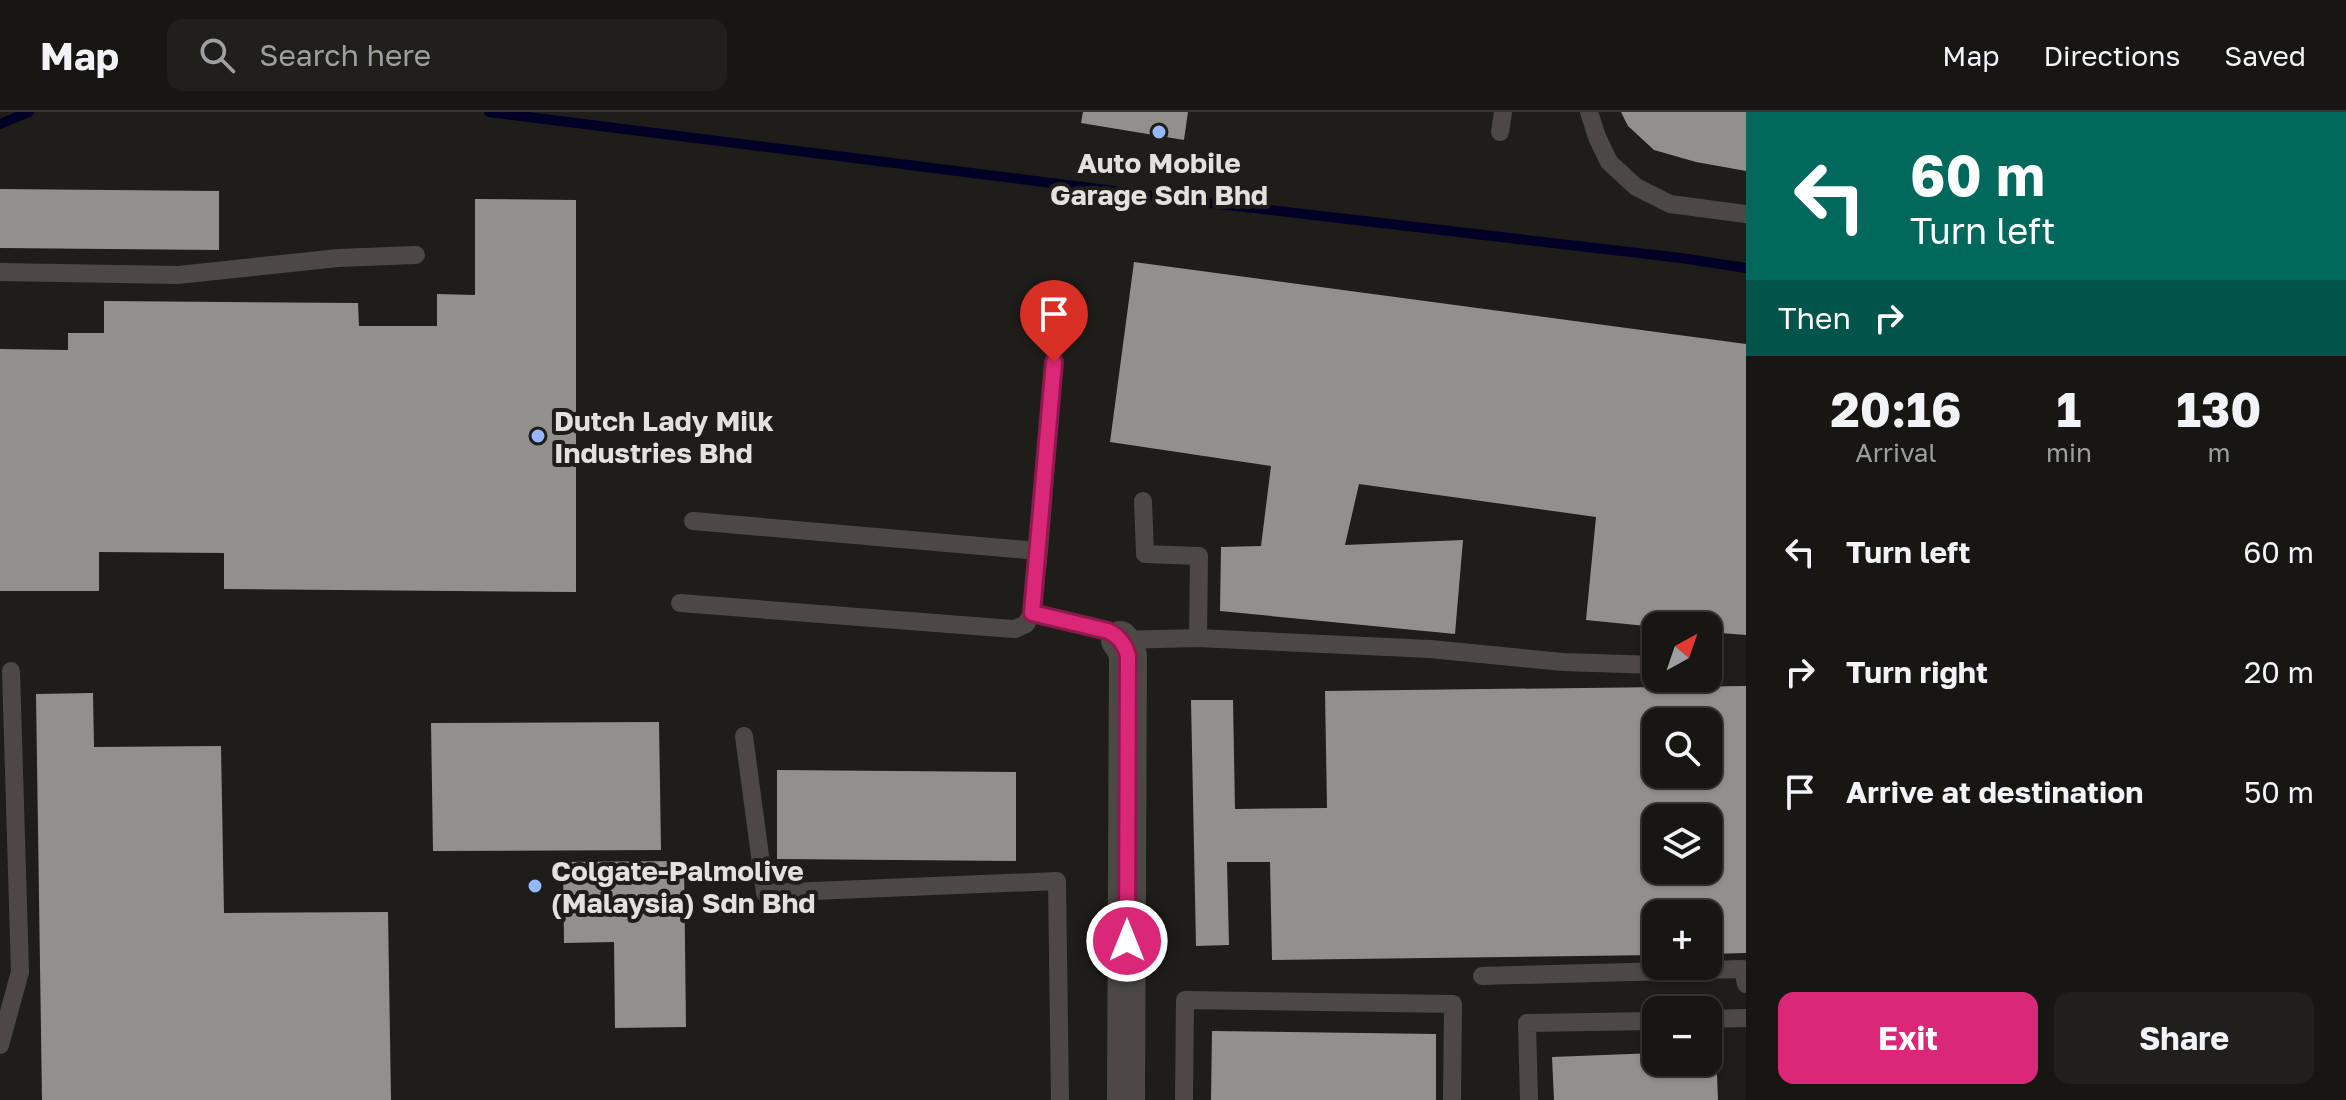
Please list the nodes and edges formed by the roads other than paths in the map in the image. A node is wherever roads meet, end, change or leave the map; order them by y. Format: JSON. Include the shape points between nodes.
{"nodes":[{"id":1,"x":1503,"y":112,"type":"edge"},
{"id":2,"x":1589,"y":112,"type":"edge"},
{"id":3,"x":1500,"y":132,"type":"dead end"},
{"id":4,"x":1746,"y":214,"type":"edge"},
{"id":5,"x":416,"y":255,"type":"dead end"},
{"id":6,"x":0,"y":272,"type":"edge"},
{"id":7,"x":1054,"y":362,"type":"dead end"},
{"id":8,"x":1143,"y":501,"type":"dead end"},
{"id":9,"x":693,"y":521,"type":"dead end"},
{"id":10,"x":1039,"y":551,"type":"junction"},
{"id":11,"x":680,"y":603,"type":"dead end"},
{"id":12,"x":1032,"y":613,"type":"junction"},
{"id":13,"x":1198,"y":638,"type":"junction"},
{"id":14,"x":1120,"y":640,"type":"junction"},
{"id":15,"x":1642,"y":665,"type":"edge"},
{"id":16,"x":11,"y":671,"type":"dead end"},
{"id":17,"x":744,"y":736,"type":"dead end"},
{"id":18,"x":1482,"y":976,"type":"dead end"},
{"id":19,"x":1746,"y":984,"type":"edge"},
{"id":20,"x":1746,"y":1018,"type":"edge"},
{"id":21,"x":1722,"y":1019,"type":"edge"},
{"id":22,"x":1642,"y":1021,"type":"edge"},
{"id":23,"x":0,"y":1045,"type":"edge"},
{"id":24,"x":1060,"y":1100,"type":"edge"},
{"id":25,"x":1126,"y":1100,"type":"edge"},
{"id":26,"x":1184,"y":1100,"type":"edge"},
{"id":27,"x":1452,"y":1100,"type":"edge"},
{"id":28,"x":1529,"y":1100,"type":"edge"}],
"edges":[{"from":1,"to":3,"type":"lane"},
{"from":2,"to":4,"type":"lane","via":[[1609,162],[1636,187],[1670,204]]},
{"from":5,"to":6,"type":"lane","via":[[178,275]]},
{"from":7,"to":10,"type":"lane"},
{"from":8,"to":13,"type":"lane","via":[[1145,554],[1199,556]]},
{"from":9,"to":10,"type":"lane"},
{"from":10,"to":12,"type":"lane"},
{"from":11,"to":12,"type":"lane","via":[[1000,628],[1022,627]]},
{"from":12,"to":14,"type":"lane","via":[[1108,631]]},
{"from":13,"to":14,"type":"lane"},
{"from":13,"to":15,"type":"lane"},
{"from":14,"to":25,"type":"street","via":[[1128,656]]},
{"from":16,"to":23,"type":"lane","via":[[20,972]]},
{"from":17,"to":24,"type":"lane","via":[[765,893],[1057,881]]},
{"from":18,"to":19,"type":"lane","via":[[1743,969]]},
{"from":20,"to":21,"type":"lane"},
{"from":22,"to":28,"type":"lane","via":[[1527,1023]]},
{"from":26,"to":27,"type":"lane","via":[[1185,1000],[1453,1004]]}]}
